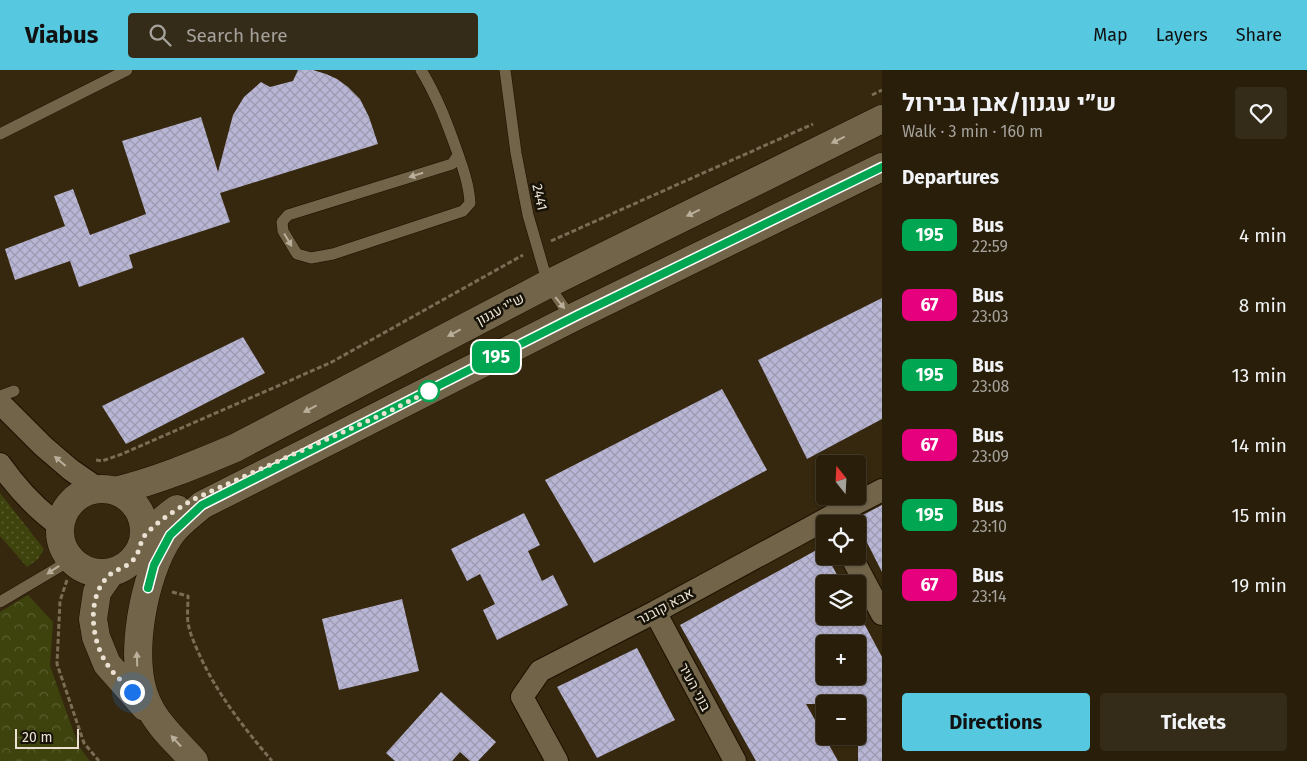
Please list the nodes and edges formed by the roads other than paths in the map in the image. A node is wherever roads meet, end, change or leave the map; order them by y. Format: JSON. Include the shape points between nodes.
{"nodes":[{"id":1,"x":127,"y":70,"type":"edge"},
{"id":2,"x":421,"y":70,"type":"edge"},
{"id":3,"x":505,"y":70,"type":"edge"},
{"id":4,"x":109,"y":74,"type":"edge"},
{"id":5,"x":877,"y":107,"type":"edge"},
{"id":6,"x":0,"y":134,"type":"edge"},
{"id":7,"x":458,"y":155,"type":"junction"},
{"id":8,"x":882,"y":167,"type":"edge"},
{"id":9,"x":882,"y":187,"type":"edge"},
{"id":10,"x":838,"y":189,"type":"junction"},
{"id":11,"x":548,"y":284,"type":"junction"},
{"id":12,"x":578,"y":315,"type":"junction"},
{"id":13,"x":0,"y":396,"type":"edge"},
{"id":14,"x":7,"y":397,"type":"edge"},
{"id":15,"x":392,"y":410,"type":"junction"},
{"id":16,"x":0,"y":464,"type":"edge"},
{"id":17,"x":107,"y":490,"type":"junction"},
{"id":18,"x":882,"y":490,"type":"edge"},
{"id":19,"x":840,"y":515,"type":"edge"},
{"id":20,"x":816,"y":528,"type":"edge"},
{"id":21,"x":144,"y":536,"type":"junction"},
{"id":22,"x":62,"y":538,"type":"junction"},
{"id":23,"x":856,"y":565,"type":"edge"},
{"id":24,"x":111,"y":572,"type":"junction"},
{"id":25,"x":0,"y":602,"type":"edge"},
{"id":26,"x":655,"y":612,"type":"junction"},
{"id":27,"x":882,"y":614,"type":"edge"},
{"id":28,"x":157,"y":721,"type":"junction"},
{"id":29,"x":194,"y":761,"type":"edge"},
{"id":30,"x":557,"y":761,"type":"edge"},
{"id":31,"x":735,"y":761,"type":"edge"}],
"edges":[{"from":1,"to":4,"type":"lane"},
{"from":2,"to":7,"type":"lane","via":[[434,92]]},
{"from":3,"to":11,"type":"lane","name":"2441","via":[[528,215]]},
{"from":4,"to":6,"type":"lane"},
{"from":5,"to":11,"type":"main road","name":"ש''י עגנון","one_way":true},
{"from":7,"to":7,"type":"lane","one_way":true,"via":[[452,164],[288,215],[282,222],[283,231],[297,254],[311,258],[333,254],[463,211],[470,203],[470,190]]},
{"from":8,"to":10,"type":"main road"},
{"from":9,"to":10,"type":"main road"},
{"from":10,"to":12,"type":"main road"},
{"from":11,"to":12,"type":"lane","name":"2441","one_way":true,"via":[[565,309]]},
{"from":11,"to":17,"type":"main road","name":"ש''י עגנון","one_way":true,"via":[[235,448],[144,484]]},
{"from":12,"to":15,"type":"main road"},
{"from":13,"to":14,"type":"lane"},
{"from":17,"to":14,"type":"street","one_way":true,"via":[[70,470],[43,446]]},
{"from":15,"to":21,"type":"main road","via":[[194,499],[168,515]]},
{"from":28,"to":15,"type":"main road","one_way":true,"via":[[141,686],[138,635],[154,565],[170,535],[202,505]]},
{"from":16,"to":22,"type":"street","via":[[16,487],[44,514]]},
{"from":17,"to":21,"type":"main road","via":[[125,496],[134,504],[140,514]]},
{"from":17,"to":22,"type":"main road","via":[[82,495],[67,508]]},
{"from":18,"to":19,"type":"street","name":"אבא קובנר"},
{"from":20,"to":26,"type":"street","name":"אבא קובנר"},
{"from":21,"to":24,"type":"main road","via":[[133,560]]},
{"from":22,"to":24,"type":"main road","via":[[72,560],[88,571]]},
{"from":22,"to":25,"type":"lane","one_way":true,"via":[[65,557],[59,567]]},
{"from":23,"to":27,"type":"street"},
{"from":24,"to":28,"type":"main road","via":[[97,592],[94,605],[100,650],[107,664]]},
{"from":26,"to":30,"type":"street","name":"אבא קובנר","via":[[540,671],[522,697]]},
{"from":26,"to":31,"type":"street","name":"בוני העיר"},
{"from":29,"to":28,"type":"main road","one_way":true}]}
